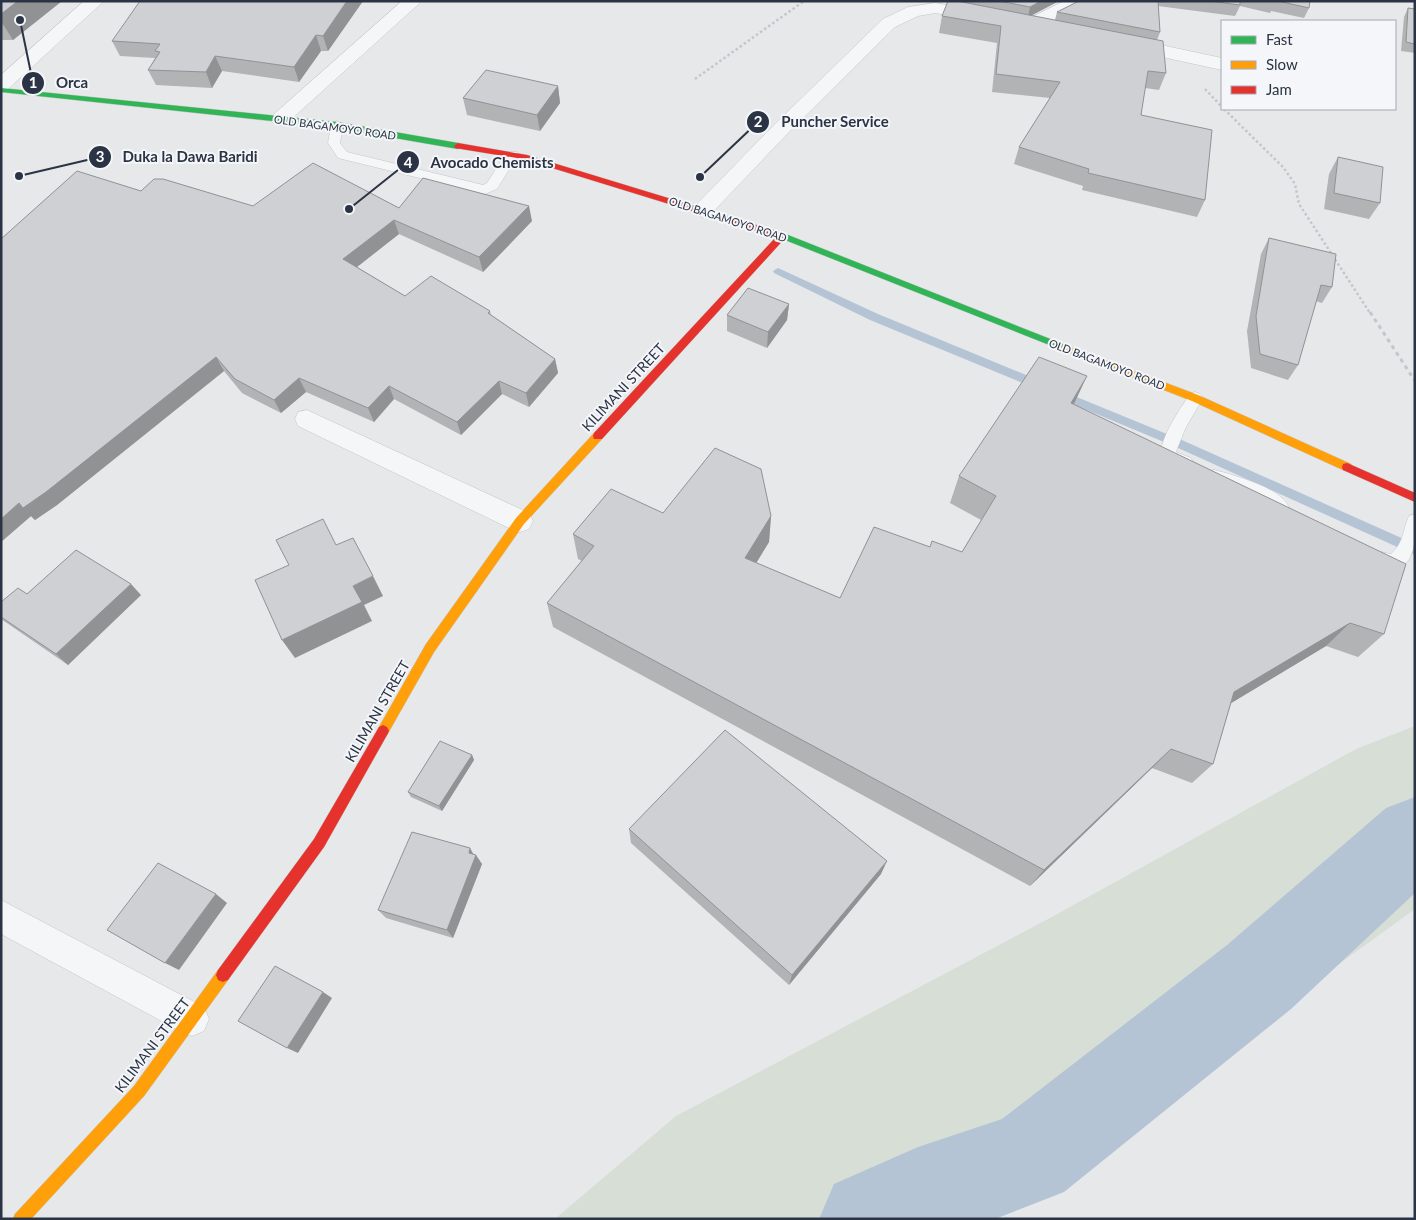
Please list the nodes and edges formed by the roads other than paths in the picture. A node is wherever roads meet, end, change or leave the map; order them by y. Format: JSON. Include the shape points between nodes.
{"nodes":[{"id":1,"x":95,"y":1,"type":"edge"},
{"id":2,"x":413,"y":1,"type":"edge"},
{"id":3,"x":1076,"y":1,"type":"edge"},
{"id":4,"x":1014,"y":22,"type":"junction"},
{"id":5,"x":1058,"y":30,"type":"edge"},
{"id":6,"x":1114,"y":42,"type":"edge"},
{"id":7,"x":1221,"y":64,"type":"edge"},
{"id":8,"x":1,"y":85,"type":"edge"},
{"id":9,"x":1,"y":90,"type":"edge"},
{"id":10,"x":280,"y":119,"type":"junction"},
{"id":11,"x":337,"y":125,"type":"junction"},
{"id":12,"x":512,"y":155,"type":"junction"},
{"id":13,"x":703,"y":210,"type":"junction"},
{"id":14,"x":782,"y":236,"type":"junction"},
{"id":15,"x":1194,"y":398,"type":"junction"},
{"id":16,"x":307,"y":418,"type":"dead end"},
{"id":17,"x":1415,"y":498,"type":"edge"},
{"id":18,"x":1294,"y":518,"type":"edge"},
{"id":19,"x":520,"y":521,"type":"junction"},
{"id":20,"x":1415,"y":521,"type":"edge"},
{"id":21,"x":1357,"y":553,"type":"edge"},
{"id":22,"x":1,"y":916,"type":"edge"},
{"id":23,"x":192,"y":1019,"type":"junction"},
{"id":24,"x":20,"y":1219,"type":"edge"}],
"edges":[{"from":1,"to":8,"type":"street"},
{"from":2,"to":10,"type":"street"},
{"from":3,"to":4,"type":"street","via":[[1068,7]]},
{"from":4,"to":5,"type":"street"},
{"from":4,"to":13,"type":"street","via":[[935,8],[914,12],[889,23]]},
{"from":6,"to":7,"type":"street"},
{"from":9,"to":10,"type":"main road","name":"OLD BAGAMOYO ROAD"},
{"from":10,"to":11,"type":"main road","name":"OLD BAGAMOYO ROAD"},
{"from":11,"to":12,"type":"main road","name":"OLD BAGAMOYO ROAD"},
{"from":11,"to":12,"type":"lane","via":[[334,142],[343,156],[484,190],[492,186]]},
{"from":12,"to":13,"type":"main road","name":"OLD BAGAMOYO ROAD"},
{"from":13,"to":14,"type":"main road","name":"OLD BAGAMOYO ROAD"},
{"from":14,"to":15,"type":"main road","name":"OLD BAGAMOYO ROAD"},
{"from":14,"to":19,"type":"main road","name":"KILIMANI STREET"},
{"from":15,"to":17,"type":"main road","name":"OLD BAGAMOYO ROAD"},
{"from":15,"to":18,"type":"lane","via":[[1177,428],[1168,455],[1217,477],[1255,489]]},
{"from":16,"to":19,"type":"street"},
{"from":19,"to":23,"type":"main road","name":"KILIMANI STREET","via":[[430,648],[319,843]]},
{"from":20,"to":21,"type":"lane","via":[[1414,536],[1402,556],[1394,562]]},
{"from":22,"to":23,"type":"street"},
{"from":23,"to":24,"type":"main road","name":"KILIMANI STREET","via":[[139,1091]]}]}
